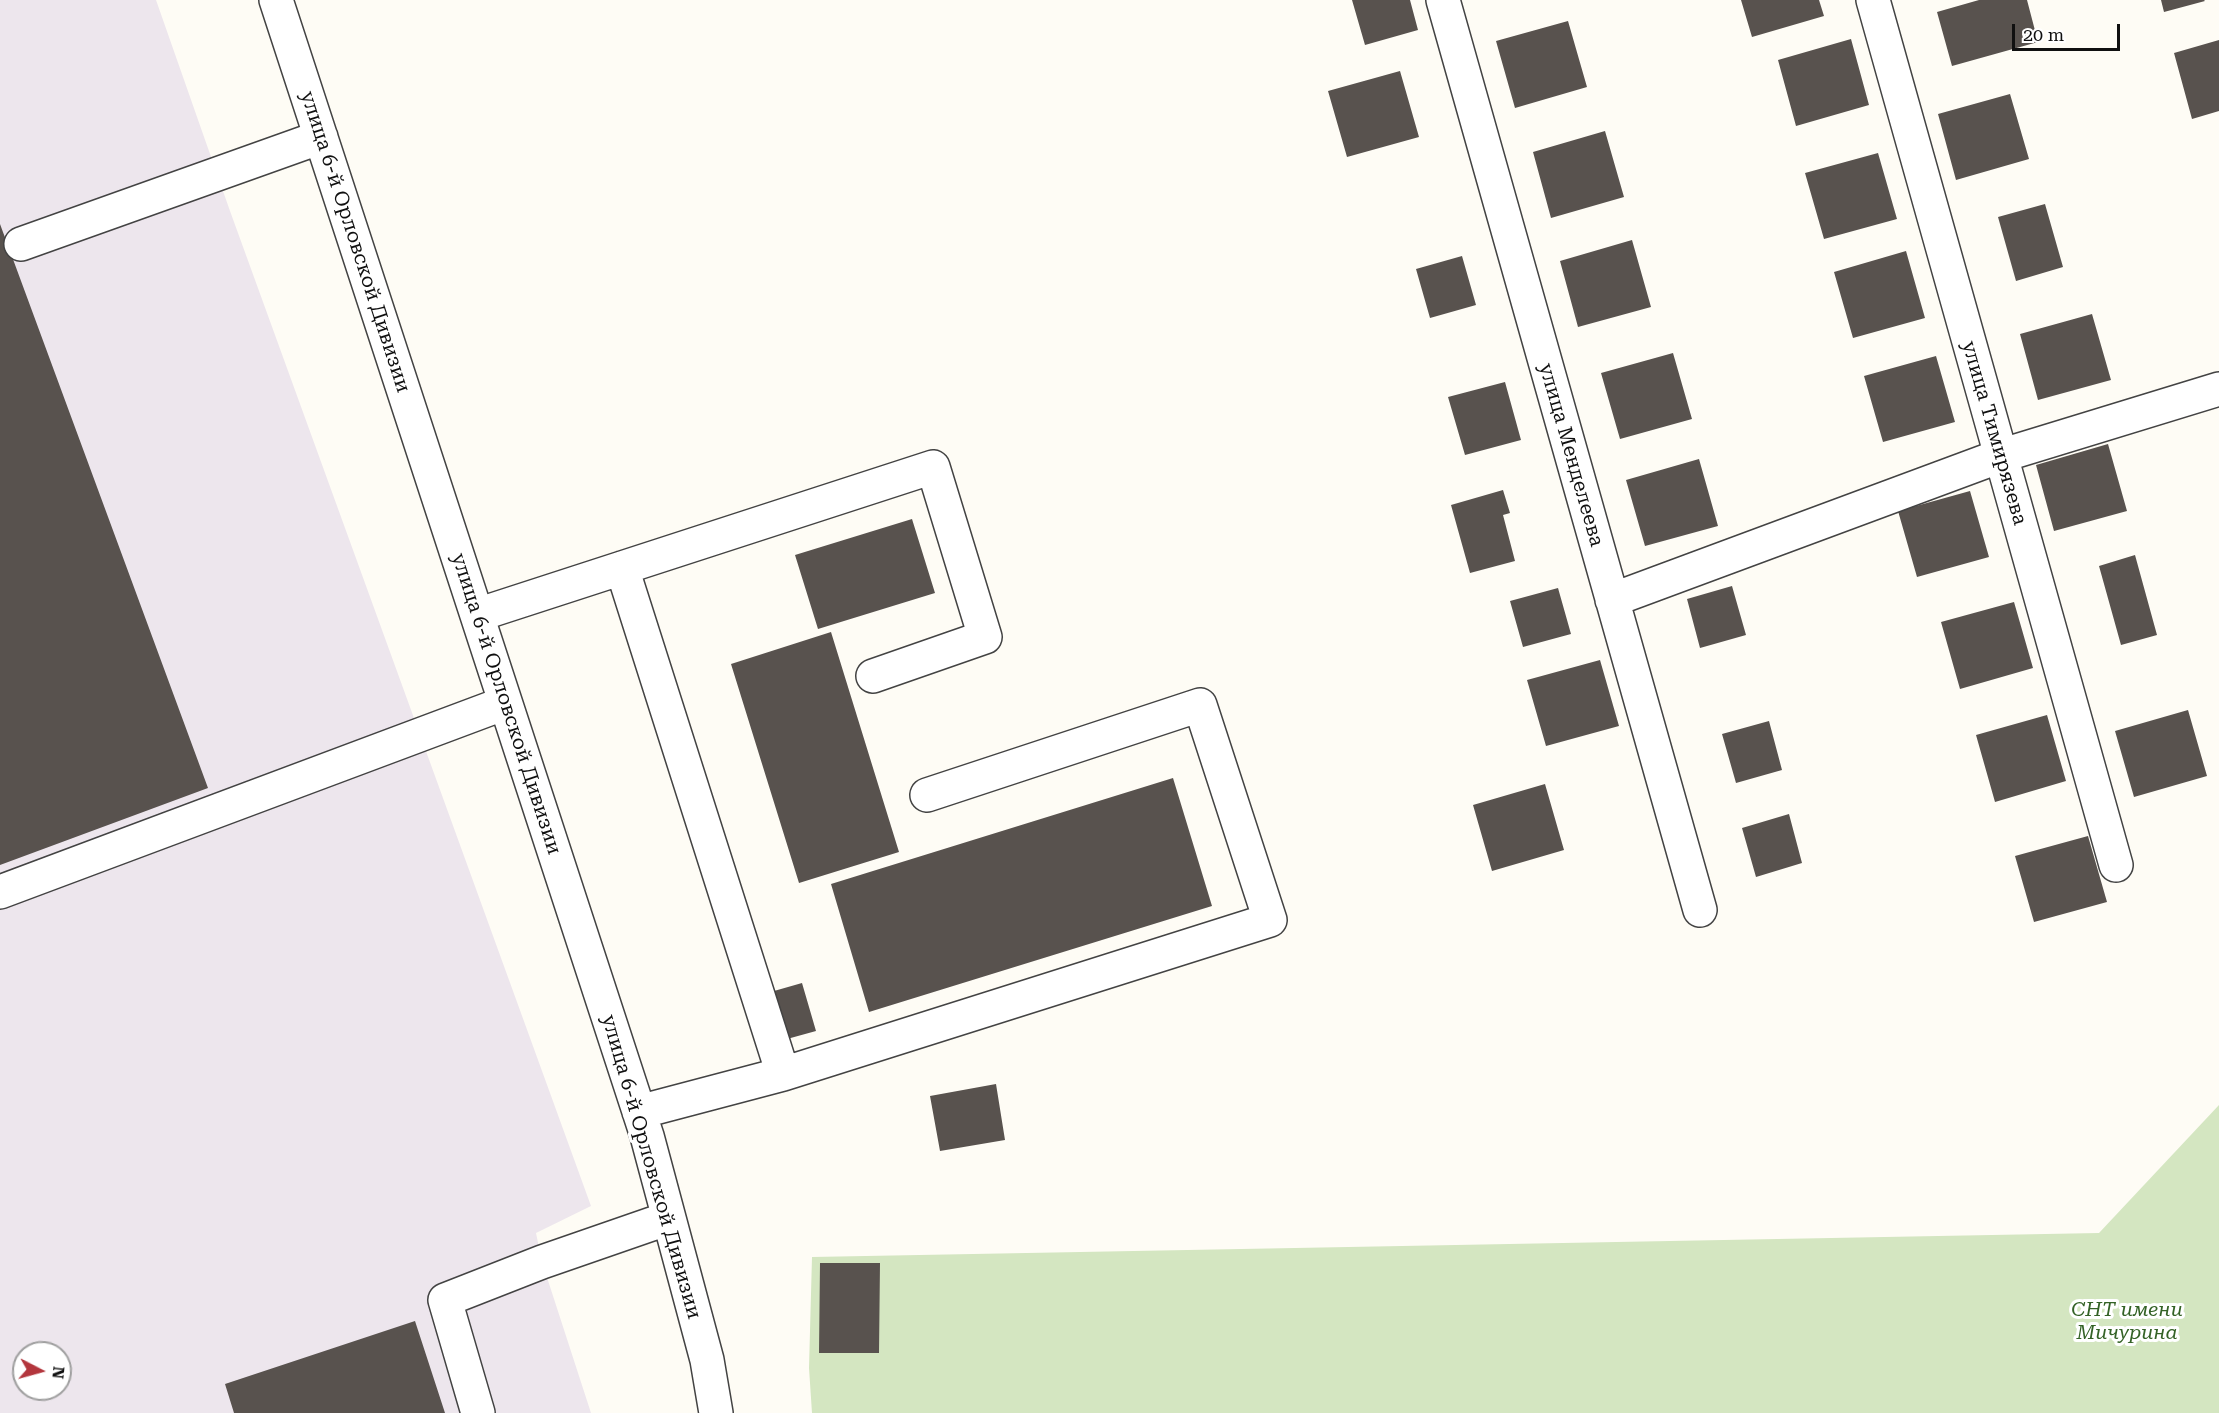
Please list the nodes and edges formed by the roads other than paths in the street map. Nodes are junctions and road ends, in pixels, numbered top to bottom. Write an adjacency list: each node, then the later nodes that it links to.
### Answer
1 (276, 0): 4 (street, улица 6-й Орловской Дивизии)
2 (1443, 0): 9 (street, улица Менделеева)
3 (1873, 0): 7 (street, улица Тимирязева)
4 (321, 137): 5 (street); 10 (street, улица 6-й Орловской Дивизии)
5 (21, 244)
6 (2219, 389): 7 (street)
7 (2000, 456): 9 (street); 14 (street, улица Тимирязева)
8 (622, 568): 10 (street); 11 (street); 17 (street)
9 (1612, 600): 16 (street, улица Менделеева)
10 (477, 615): 12 (street, улица 6-й Орловской Дивизии)
11 (873, 676)
12 (505, 703): 15 (street); 18 (street, улица 6-й Орловской Дивизии)
13 (927, 795): 17 (street)
14 (2116, 866)
15 (0, 892)
16 (1700, 910)
17 (783, 1074): 18 (street)
18 (639, 1112): 19 (street, улица 6-й Орловской Дивизии)
19 (669, 1218): 20 (street); 21 (street, улица 6-й Орловской Дивизии)
20 (478, 1413)
21 (716, 1413)

